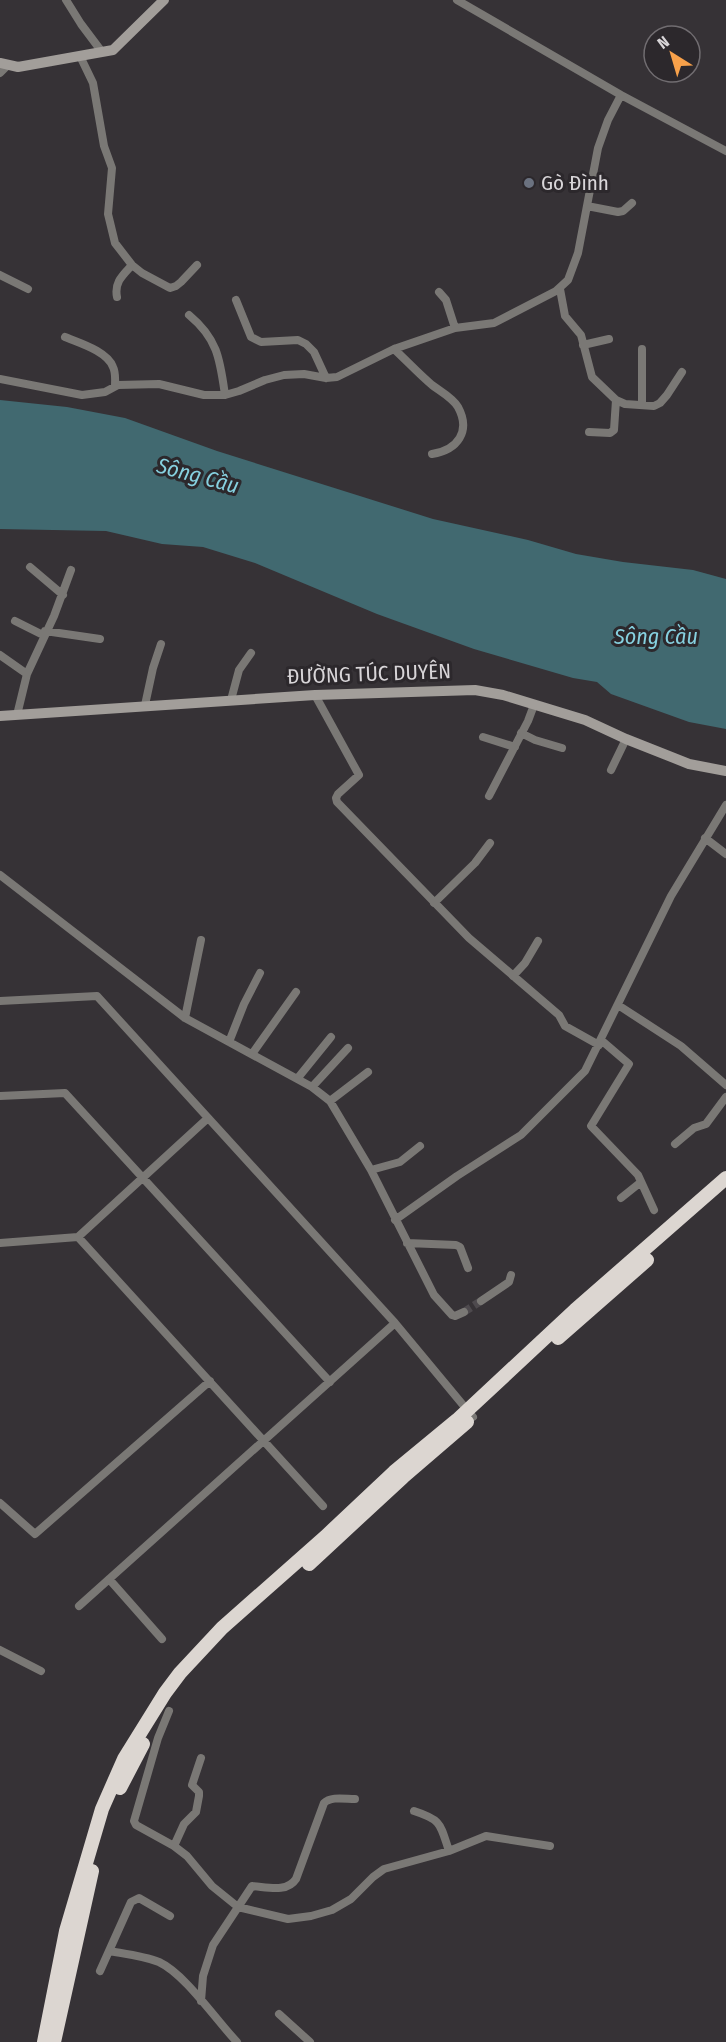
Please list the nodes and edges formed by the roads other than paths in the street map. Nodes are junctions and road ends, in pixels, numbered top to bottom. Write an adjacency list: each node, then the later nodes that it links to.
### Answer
1 (66, 0): 4 (street)
2 (164, 0): 4 (street)
3 (456, 0): 7 (street)
4 (102, 52): 5 (street)
5 (80, 56): 6 (street); 12 (street)
6 (3, 67)
7 (621, 95): 8 (street); 10 (street)
8 (726, 151)
9 (632, 203): 10 (street)
10 (586, 206): 15 (street)
11 (197, 265): 12 (street)
12 (132, 266): 17 (street)
13 (0, 275): 14 (street)
14 (28, 289)
15 (560, 289): 20 (street); 23 (street)
16 (439, 292): 20 (street)
17 (117, 297)
18 (236, 300): 27 (street)
19 (189, 315): 30 (street)
20 (455, 328): 24 (street)
21 (65, 337): 29 (street)
22 (609, 339): 23 (street)
23 (583, 345): 31 (street)
24 (394, 349): 27 (street); 34 (street)
25 (642, 349): 32 (street)
26 (682, 372): 32 (street)
27 (326, 378): 30 (street)
28 (0, 379): 29 (street)
29 (115, 386): 30 (street)
30 (225, 394)
31 (616, 399): 32 (street); 33 (street)
32 (642, 405)
33 (589, 432)
34 (432, 454)
35 (30, 567): 37 (street)
36 (71, 570): 37 (street)
37 (63, 595): 39 (street)
38 (15, 621): 39 (street)
39 (44, 633): 40 (street); 44 (street)
40 (100, 639)
41 (161, 644): 47 (street)
42 (251, 653): 46 (street)
43 (0, 656): 44 (street)
44 (27, 674): 49 (street)
45 (315, 695): 46 (street, ĐƯỜNG TÚC DUYÊN); 48 (street, ĐƯỜNG TÚC DUYÊN); 64 (street)
46 (231, 700): 47 (street, ĐƯỜNG TÚC DUYÊN)
47 (145, 705): 49 (street, ĐƯỜNG TÚC DUYÊN)
48 (534, 705): 51 (street); 53 (street, ĐƯỜNG TÚC DUYÊN)
49 (17, 715): 50 (street, ĐƯỜNG TÚC DUYÊN)
50 (0, 716)
51 (521, 733): 54 (street); 55 (street)
52 (483, 737): 54 (street)
53 (626, 739): 56 (street); 57 (street, ĐƯỜNG TÚC DUYÊN)
54 (514, 747): 58 (street)
55 (562, 748)
56 (610, 770)
57 (726, 771)
58 (489, 796)
59 (726, 805): 60 (street)
60 (705, 838): 62 (street); 71 (street)
61 (490, 843): 64 (street)
62 (726, 854)
63 (0, 874): 72 (street)
64 (434, 903): 68 (street)
65 (201, 940): 72 (street)
66 (538, 941): 68 (street)
67 (260, 973): 74 (street)
68 (513, 976): 75 (street)
69 (296, 992): 77 (street)
70 (0, 1001): 85 (street)
71 (618, 1005): 75 (street); 80 (street)
72 (185, 1018): 74 (street)
73 (332, 1037): 79 (street)
74 (230, 1042): 77 (street)
75 (600, 1042): 91 (street); 95 (street)
76 (348, 1048): 81 (street)
77 (252, 1054): 79 (street)
78 (369, 1072): 84 (street)
79 (297, 1079): 81 (street)
80 (726, 1085)
81 (312, 1087): 84 (street)
82 (0, 1096): 89 (street)
83 (726, 1097): 86 (street)
84 (330, 1101): 88 (street)
85 (208, 1118): 89 (street); 103 (street)
86 (675, 1144)
87 (420, 1146): 88 (street)
88 (371, 1170): 95 (street)
89 (142, 1177): 96 (street); 105 (street)
90 (726, 1178): 106 (highway)
91 (641, 1182): 93 (street); 94 (street)
92 (726, 1190): 106 (highway)
93 (621, 1198)
94 (654, 1210)
95 (395, 1220): 98 (street)
96 (78, 1237): 97 (street); 104 (street)
97 (0, 1243)
98 (407, 1243): 99 (street); 102 (street)
99 (468, 1268)
100 (511, 1275): 101 (street)
101 (481, 1301)
102 (464, 1312)
103 (395, 1323): 105 (street); 106 (street)
104 (210, 1381): 107 (street); 108 (street)
105 (330, 1382): 107 (street)
106 (470, 1414): 128 (highway); 129 (highway)
107 (264, 1440): 109 (street); 110 (street)
108 (0, 1503)
109 (323, 1506)
110 (109, 1579): 111 (street); 112 (street)
111 (79, 1606)
112 (162, 1639)
113 (0, 1650): 114 (street)
114 (41, 1671)
115 (169, 1711): 119 (street)
116 (201, 1758): 119 (street)
117 (355, 1799): 122 (street)
118 (414, 1811): 121 (street)
119 (174, 1846): 122 (street)
120 (550, 1846): 121 (street)
121 (449, 1851): 122 (street)
122 (238, 1907): 126 (street)
123 (170, 1916): 124 (street)
124 (109, 1951): 125 (street); 126 (street)
125 (100, 1971)
126 (201, 2001): 130 (street)
127 (279, 2014): 131 (street)
128 (44, 2042)
129 (54, 2042)
130 (237, 2042)
131 (310, 2042)

